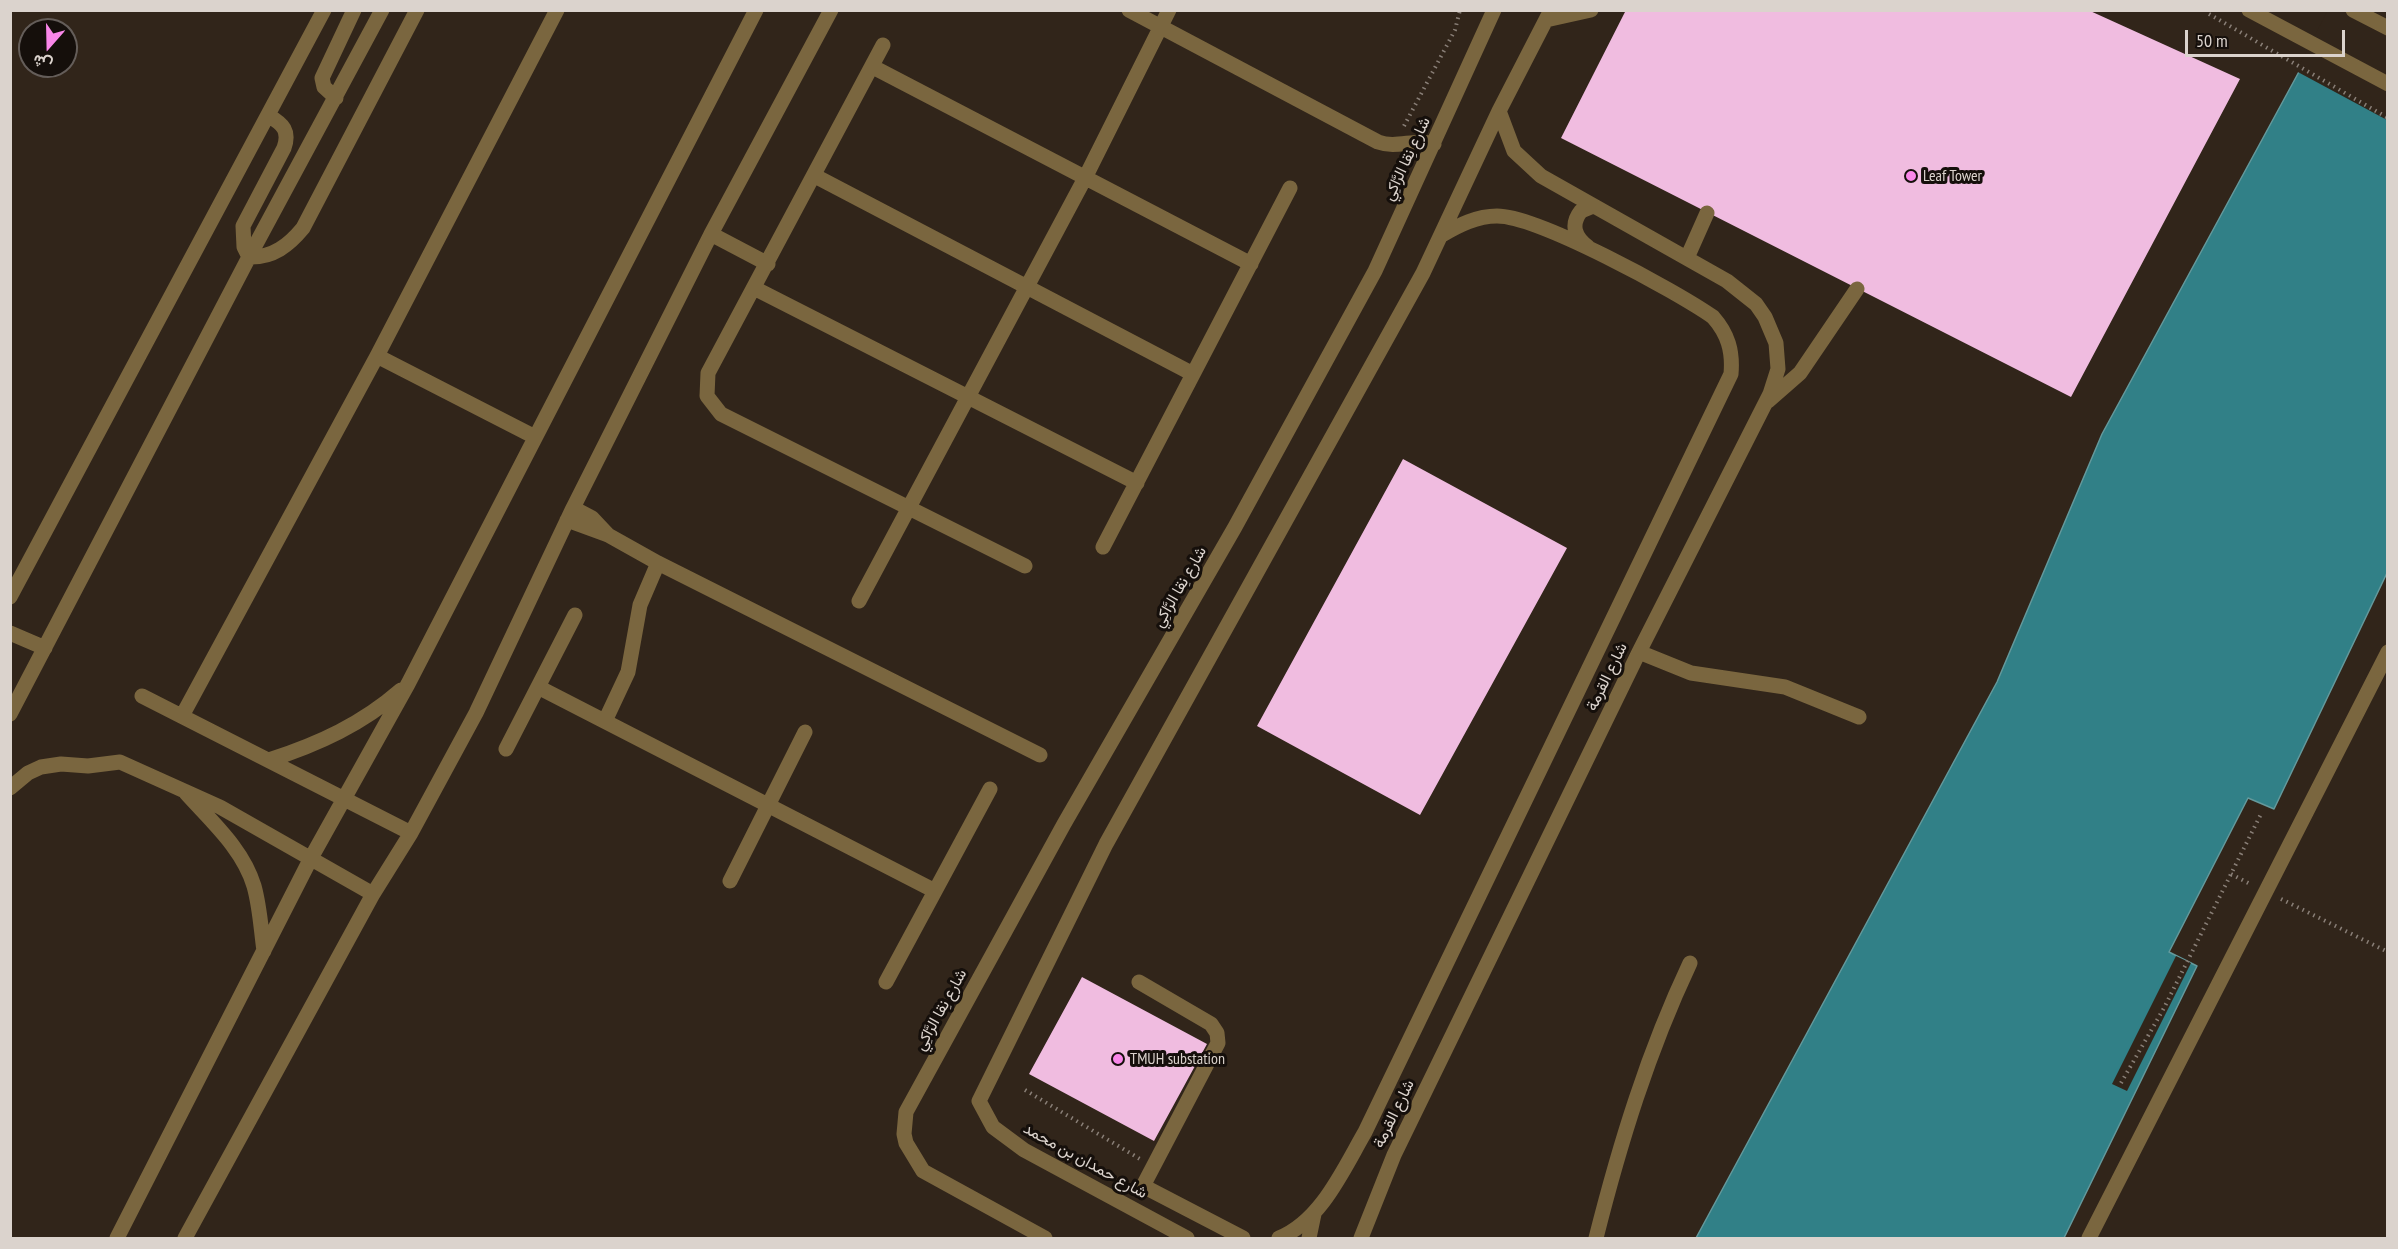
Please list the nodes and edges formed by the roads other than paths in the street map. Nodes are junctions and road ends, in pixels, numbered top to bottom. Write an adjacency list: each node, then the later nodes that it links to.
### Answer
1 (324, 10): 22 (street)
2 (354, 10): 20 (street)
3 (382, 10): 20 (street)
4 (417, 10): 32 (street)
5 (557, 10): 39 (street)
6 (756, 10): 43 (street)
7 (831, 10): 29 (street)
8 (1129, 10): 15 (street)
9 (1169, 10): 15 (street)
10 (1494, 10): 23 (street, شارع نِقا الرَّاكِي)
11 (1591, 10): 14 (street)
12 (2250, 10): 19 (street)
13 (2353, 10): 16 (street)
14 (1549, 15): 21 (street)
15 (1161, 27): 23 (street); 25 (street)
16 (2388, 28)
17 (883, 45): 18 (street)
18 (873, 67): 24 (street); 25 (street)
19 (2388, 84)
20 (336, 98): 32 (street)
21 (1499, 111): 27 (street, شارع القرمة); 30 (street)
22 (269, 116): 32 (street); 50 (street)
23 (1434, 144): 86 (street, شارع نِقا الرَّاكِي)
24 (815, 176): 34 (street); 36 (street)
25 (1085, 178): 35 (street); 36 (street)
26 (1290, 188): 35 (street)
27 (1593, 206): 31 (street, شارع القرمة); 33 (street, شارع القرمة)
28 (1707, 213): 33 (street)
29 (711, 234): 34 (street); 46 (street)
30 (1442, 236): 31 (street, شارع القرمة); 87 (street, شارع حمدان بن محمد)
31 (1595, 252): 82 (street, شارع القرمة)
32 (249, 257): 54 (street)
33 (1687, 258): 42 (street, شارع القرمة)
34 (768, 264): 37 (street)
35 (1251, 264): 40 (street)
36 (1027, 287): 40 (street); 41 (street)
37 (754, 288): 41 (street); 45 (street)
38 (1857, 289): 42 (street)
39 (377, 356): 43 (street); 61 (street)
40 (1193, 374): 44 (street)
41 (969, 397): 44 (street); 45 (street)
42 (1763, 405): 55 (street, شارع القرمة)
43 (535, 437): 57 (street)
44 (1137, 483): 47 (street)
45 (910, 507): 49 (street); 51 (street)
46 (570, 514): 48 (street); 73 (street)
47 (1103, 547)
48 (658, 563): 63 (street); 66 (street)
49 (1025, 566)
50 (12, 592)
51 (859, 601)
52 (574, 615): 58 (street)
53 (10, 633): 54 (street)
54 (45, 648): 60 (street)
55 (1639, 652): 62 (street); 83 (street, شارع القرمة)
56 (2388, 652): 92 (street)
57 (408, 684): 67 (street); 71 (street)
58 (538, 687): 63 (street); 65 (street)
59 (142, 696): 61 (street)
60 (10, 714)
61 (182, 716): 67 (street)
62 (1859, 717)
63 (605, 721): 72 (street)
64 (806, 732): 72 (street)
65 (506, 749)
66 (1040, 755)
67 (269, 760): 71 (street)
68 (10, 788): 69 (street)
69 (182, 789): 74 (street); 78 (street)
70 (990, 789): 76 (street)
71 (344, 798): 73 (street); 74 (street)
72 (769, 805): 75 (street); 76 (street)
73 (411, 832): 77 (street)
74 (311, 858): 77 (street); 78 (street)
75 (730, 881)
76 (935, 891): 80 (street)
77 (373, 894): 85 (street)
78 (264, 951): 84 (street)
79 (1690, 963): 91 (street)
80 (886, 982)
81 (1139, 982): 88 (street)
82 (1314, 1214): 89 (street, شارع القرمة); 90 (street)
83 (1361, 1238)
84 (117, 1239)
85 (185, 1239)
86 (1045, 1239)
87 (1187, 1239)
88 (1243, 1239)
89 (1279, 1239)
90 (1309, 1239)
91 (1596, 1239)
92 (2090, 1239)

